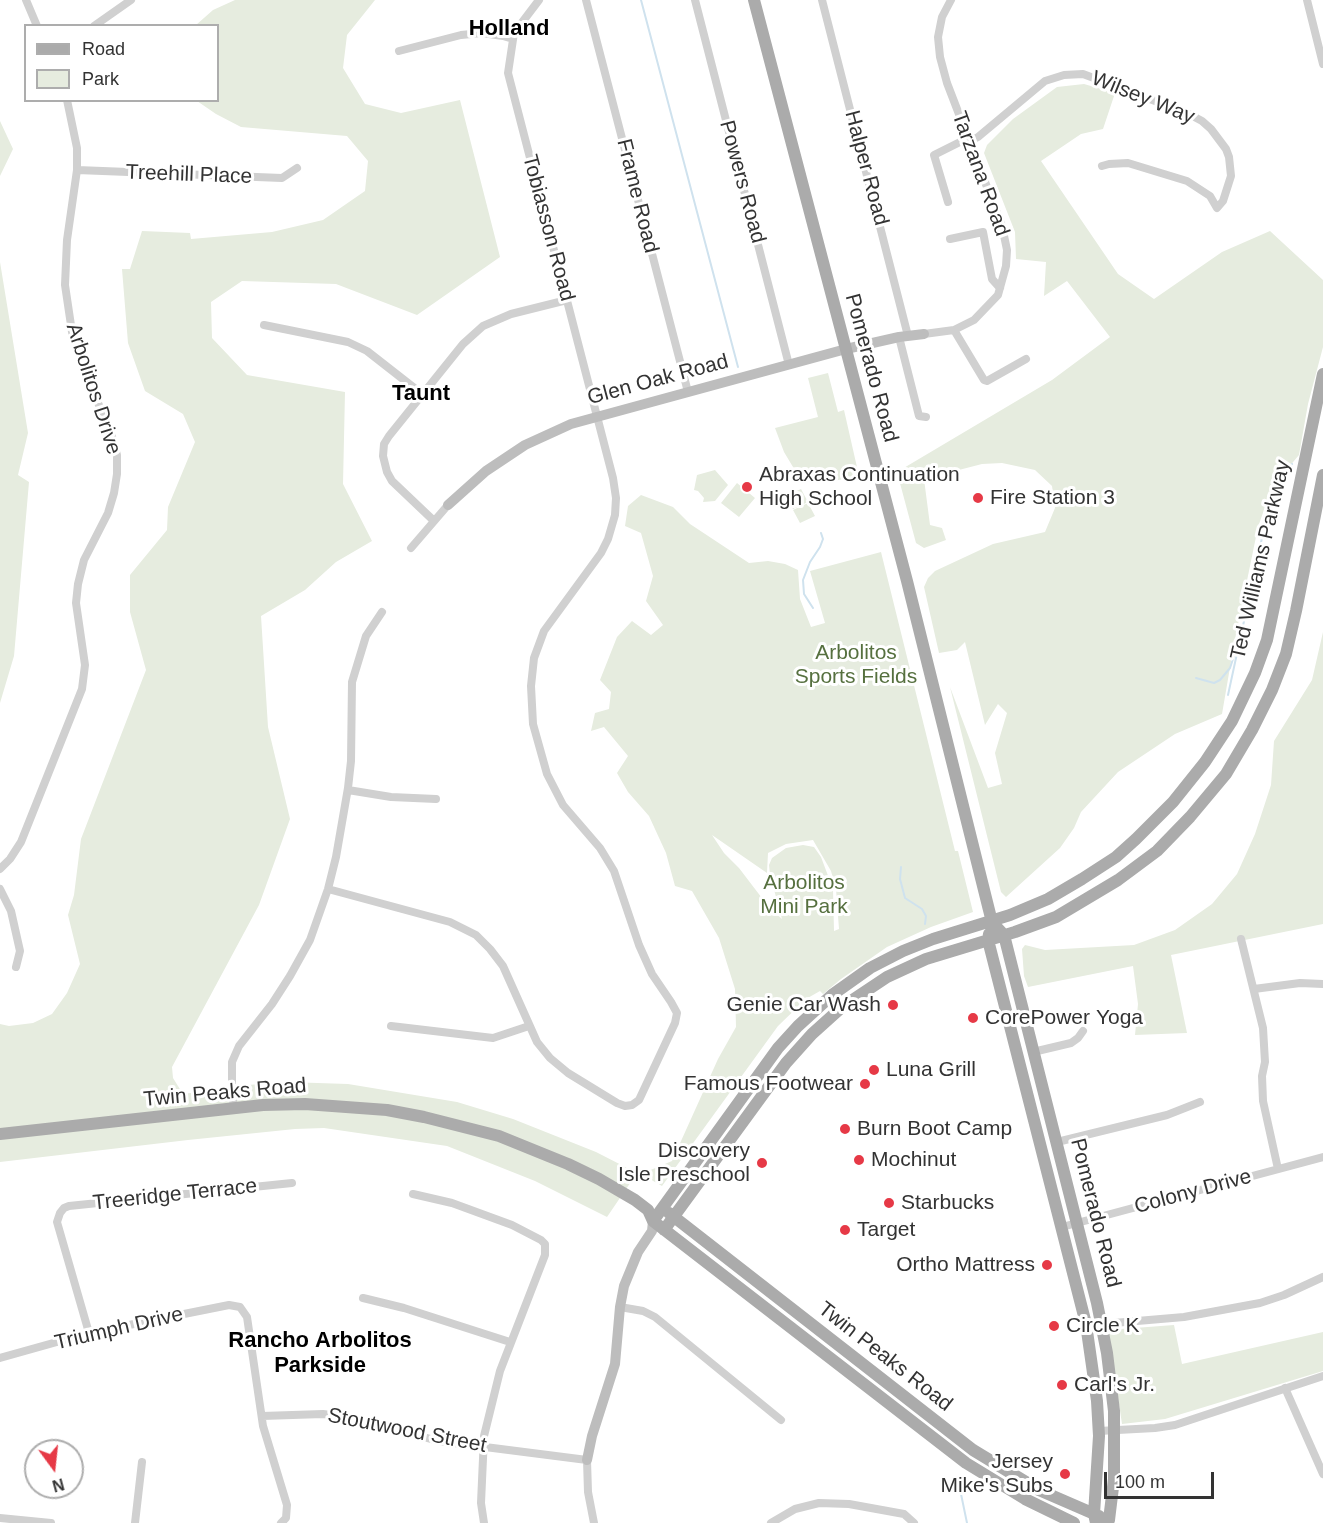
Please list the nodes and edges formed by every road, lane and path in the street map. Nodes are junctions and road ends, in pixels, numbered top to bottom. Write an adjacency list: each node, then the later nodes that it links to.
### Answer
1 (26, 0): 10 (street)
2 (131, 0): 11 (street)
3 (539, 0): 12 (street)
4 (586, 0): 32 (street, Frame Road)
5 (694, 0): 30 (street, Powers Road)
6 (754, 0): 28 (main road, Pomerado Road)
7 (822, 0): 27 (street, Halper Road)
8 (951, 0): 16 (street, Tarzana Road)
9 (1307, 0): 14 (street)
10 (36, 24)
11 (97, 24)
12 (513, 39): 13 (street); 23 (street, Tobiasson Road)
13 (399, 51)
14 (1323, 64)
15 (67, 102): 19 (street, Arbolitos Drive)
16 (970, 141): 17 (street, Wilsey Way); 20 (street, Wilsey Way); 22 (street, Tarzana Road)
17 (1102, 166)
18 (297, 168): 19 (street, Treehill Place)
19 (77, 170): 43 (street, Arbolitos Drive)
20 (948, 202)
21 (950, 239): 22 (street)
22 (1000, 288): 25 (street, Tarzana Road)
23 (567, 300): 33 (street); 34 (street, Tobiasson Road)
24 (264, 325): 33 (street)
25 (954, 330): 26 (street, Glen Oak Road); 29 (street)
26 (924, 334): 27 (street, Glen Oak Road)
27 (904, 336): 28 (street, Glen Oak Road); 35 (street, Halper Road)
28 (846, 349): 30 (street, Glen Oak Road); 46 (main road, Pomerado Road)
29 (1026, 359)
30 (789, 365): 32 (street, Glen Oak Road)
31 (1323, 374): 46 (main road, Ted Williams Parkway)
32 (688, 392): 34 (street, Glen Oak Road)
33 (422, 394): 38 (street)
34 (597, 416): 37 (street, Glen Oak Road); 54 (street, Tobiasson Road)
35 (926, 417)
36 (1323, 475): 47 (main road, Ted Williams Parkway)
37 (448, 505): 38 (street, Glen Oak Road)
38 (433, 520): 39 (street, Glen Oak Road)
39 (411, 548)
40 (382, 612): 41 (street)
41 (348, 790): 42 (street); 45 (street)
42 (436, 799)
43 (0, 869)
44 (0, 889): 50 (street)
45 (328, 890): 54 (street); 58 (street)
46 (992, 922): 47 (main road, Pomerado Road); 49 (main road, Pomerado Road); 65 (main road, Ted Williams Parkway)
47 (1004, 935): 49 (main road, Ted Williams Parkway); 56 (main road, Pomerado Road)
48 (1241, 939): 52 (street)
49 (988, 940): 66 (main road, Ted Williams Parkway); 69 (main road, Pomerado Road)
50 (16, 967)
51 (1323, 984): 52 (street)
52 (1254, 989): 62 (street)
53 (391, 1026): 54 (street)
54 (529, 1026)
55 (1083, 1031): 56 (street)
56 (1033, 1052): 60 (main road, Pomerado Road)
57 (1200, 1102): 60 (street)
58 (234, 1108): 59 (main road, Twin Peaks Road); 67 (main road, Twin Peaks Road)
59 (0, 1134)
60 (1056, 1142): 68 (main road, Pomerado Road)
61 (1323, 1157): 62 (street, Colony Drive)
62 (1278, 1168): 68 (street, Colony Drive)
63 (292, 1183): 74 (street, Treeridge Terrace)
64 (413, 1194): 76 (street)
65 (663, 1208): 66 (main road, Twin Peaks Road); 67 (main road, Ted Williams Parkway)
66 (674, 1217): 67 (main road, Ted Williams Parkway); 80 (main road, Twin Peaks Road)
67 (654, 1223): 72 (street); 75 (main road, Twin Peaks Road)
68 (1077, 1223): 69 (street, Colony Drive); 73 (main road, Pomerado Road)
69 (1062, 1227): 84 (main road, Pomerado Road)
70 (1323, 1277): 73 (street)
71 (363, 1298): 76 (street)
72 (620, 1307): 82 (street); 86 (street)
73 (1102, 1324): 83 (main road, Pomerado Road)
74 (89, 1333): 77 (street, Triumph Drive); 81 (street, Triumph Drive)
75 (804, 1338): 80 (main road); 99 (main road, Twin Peaks Road)
76 (510, 1342): 85 (street)
77 (0, 1358)
78 (1323, 1376): 79 (street)
79 (1285, 1388): 83 (street); 88 (street)
80 (896, 1390): 90 (main road, Twin Peaks Road)
81 (262, 1416): 85 (street, Stoutwood Street); 91 (street)
82 (781, 1420)
83 (1114, 1430): 84 (street); 92 (main road, Pomerado Road)
84 (1099, 1431): 90 (main road, Pomerado Road)
85 (482, 1447): 86 (street, Stoutwood Street); 95 (street)
86 (587, 1460): 96 (street)
87 (142, 1462): 94 (street)
88 (1323, 1474)
89 (0, 1518): 93 (street)
90 (1095, 1519): 92 (main road, Twin Peaks Road)
91 (284, 1520)
92 (1111, 1522)
93 (51, 1523)
94 (135, 1523)
95 (484, 1523)
96 (594, 1523)
97 (771, 1523): 98 (street)
98 (914, 1523)
99 (1074, 1523)

